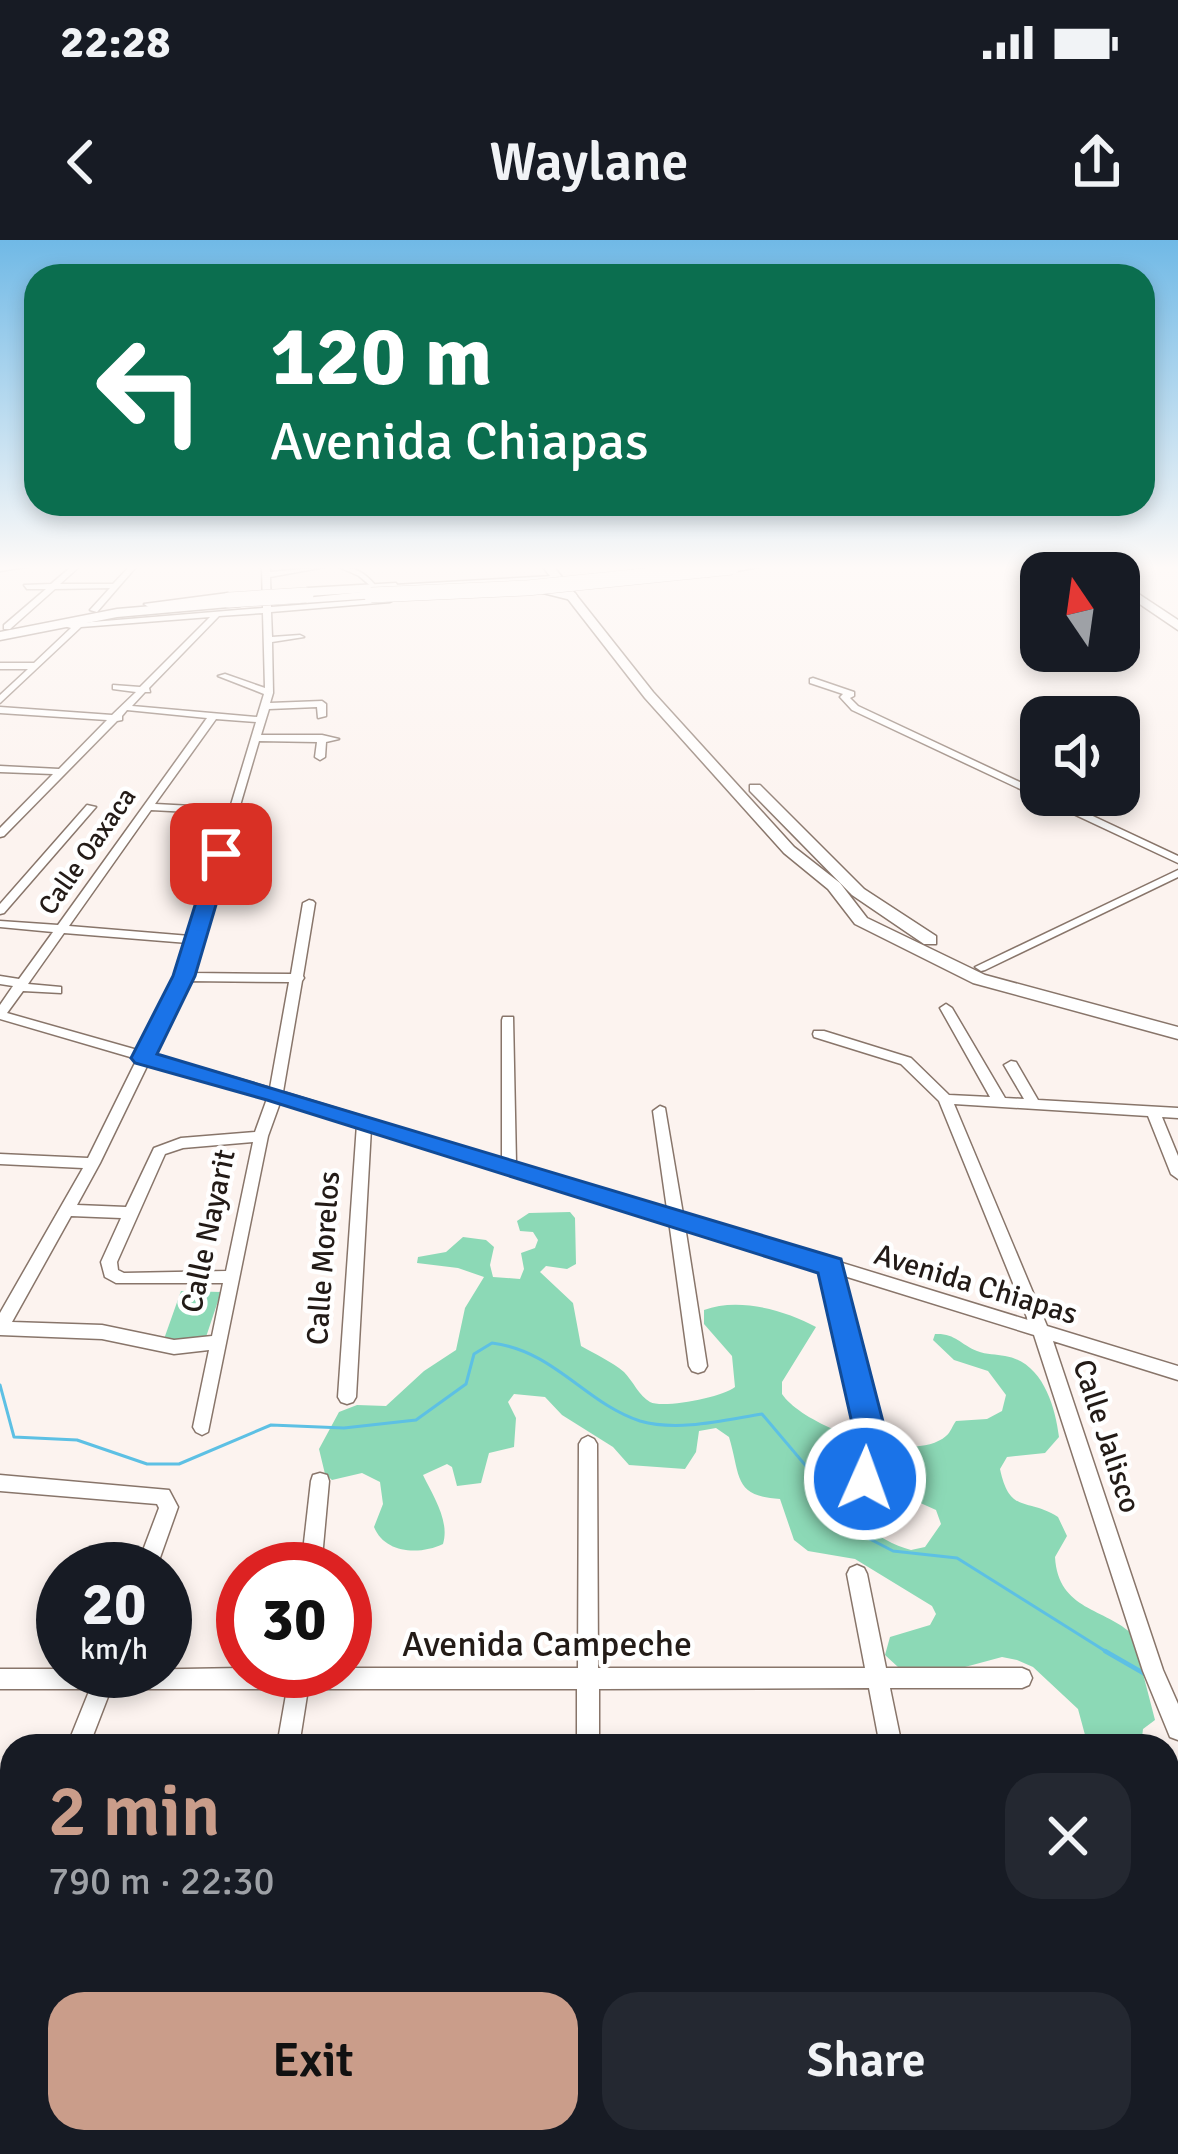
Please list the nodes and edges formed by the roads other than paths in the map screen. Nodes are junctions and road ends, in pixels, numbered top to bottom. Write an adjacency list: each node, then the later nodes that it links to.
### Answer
1 (47, 656): 7 (street)
2 (178, 656): 11 (street)
3 (268, 656): 13 (street)
4 (620, 656): 32 (main road)
5 (630, 656): 31 (main road)
6 (0, 666): 7 (street)
7 (36, 666): 12 (street)
8 (222, 676): 13 (street)
9 (812, 681): 27 (street)
10 (116, 687): 11 (street)
11 (147, 690): 14 (street)
12 (0, 700)
13 (265, 706): 16 (street); 17 (street); 19 (street)
14 (129, 708): 16 (street); 18 (street)
15 (0, 710): 18 (street)
16 (214, 715): 24 (street, Calle Oaxaca)
17 (321, 716)
18 (118, 718): 22 (street)
19 (256, 738): 20 (street); 25 (street)
20 (320, 757)
21 (0, 769): 22 (street)
22 (63, 772): 26 (street)
23 (91, 807): 30 (street)
24 (146, 807): 25 (street); 34 (street, Calle Oaxaca)
25 (236, 812): 35 (street)
26 (0, 834)
27 (1178, 860)
28 (1178, 873): 36 (street)
29 (309, 903): 38 (street, Calle Nayarit)
30 (0, 911)
31 (891, 916): 32 (main road); 36 (main road)
32 (865, 923): 45 (main road)
33 (0, 924): 34 (street)
34 (60, 931): 35 (street); 40 (street, Calle Oaxaca)
35 (192, 940): 37 (street)
36 (980, 967): 45 (main road)
37 (184, 976): 38 (street); 47 (street)
38 (298, 978): 49 (street, Calle Nayarit)
39 (0, 980): 40 (street)
40 (19, 985): 41 (street); 43 (street, Calle Oaxaca)
41 (57, 990)
42 (946, 1008): 51 (street)
43 (0, 1014): 47 (street, Avenida Chiapas)
44 (508, 1020): 60 (street)
45 (1178, 1029)
46 (819, 1034): 50 (street)
47 (143, 1058): 49 (street, Avenida Chiapas); 59 (street)
48 (1011, 1065): 52 (street)
49 (276, 1094): 56 (street, Avenida Chiapas); 57 (street, Calle Nayarit)
50 (945, 1099): 51 (street); 68 (street, Calle Jalisco)
51 (1000, 1102): 52 (street)
52 (1034, 1105): 54 (street)
53 (660, 1111): 64 (street)
54 (1153, 1111): 55 (street); 61 (street)
55 (1178, 1113)
56 (364, 1124): 60 (street, Avenida Chiapas); 72 (street, Calle Morelos)
57 (261, 1136): 63 (street); 66 (street, Calle Nayarit)
58 (0, 1159): 59 (street)
59 (93, 1163): 62 (street)
60 (508, 1168): 64 (street, Avenida Chiapas)
61 (1178, 1174)
62 (67, 1210): 63 (street); 67 (street)
63 (130, 1213): 66 (street)
64 (678, 1218): 65 (street, Avenida Chiapas); 70 (street)
65 (831, 1267): 68 (street, Avenida Chiapas); 75 (street)
66 (233, 1277): 69 (street, Calle Nayarit)
67 (0, 1328): 69 (street)
68 (1042, 1334): 71 (street, Avenida Chiapas); 89 (street, Calle Jalisco)
69 (219, 1342): 73 (street, Calle Nayarit)
70 (698, 1366)
71 (1178, 1373)
72 (347, 1397)
73 (202, 1427)
74 (588, 1444): 83 (street)
75 (865, 1479)
76 (320, 1481): 79 (street)
77 (0, 1483): 78 (street)
78 (155, 1542)
79 (314, 1542)
80 (857, 1574): 82 (street)
81 (372, 1675): 83 (street, Avenida Campeche)
82 (879, 1675): 83 (street, Avenida Campeche); 85 (street, Avenida Campeche); 93 (street)
83 (589, 1676): 92 (street)
84 (36, 1678): 86 (street, Avenida Campeche)
85 (1022, 1678)
86 (0, 1679)
87 (97, 1698): 90 (street)
88 (296, 1698): 91 (street)
89 (1178, 1729)
90 (83, 1734)
91 (290, 1734)
92 (588, 1734)
93 (888, 1734)

